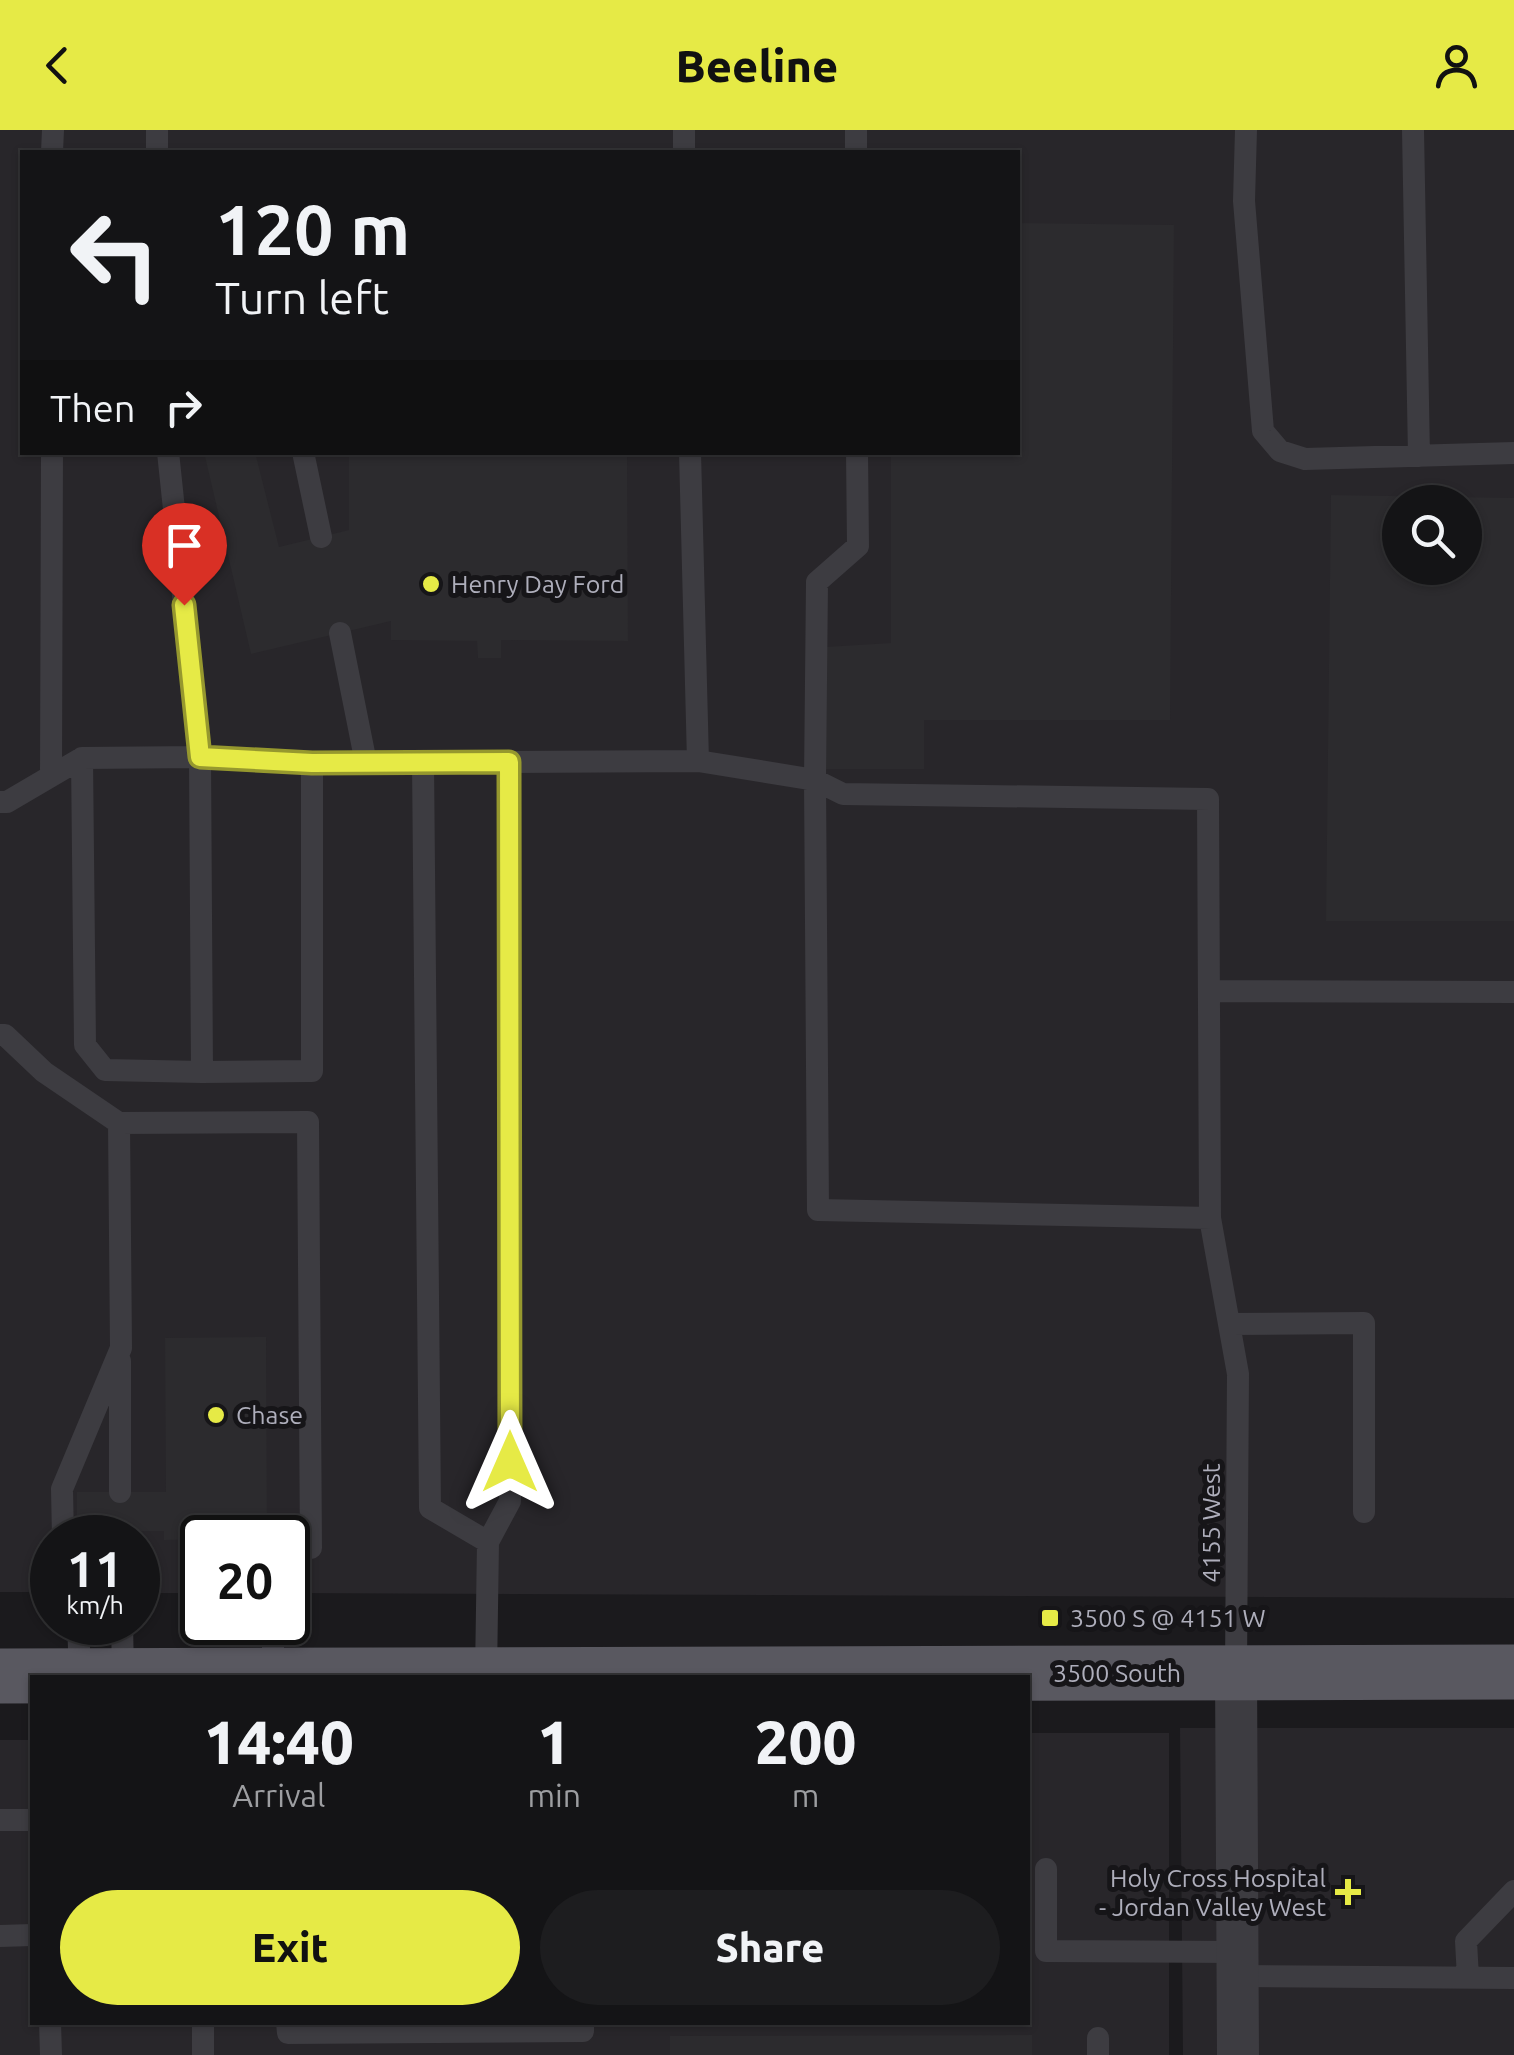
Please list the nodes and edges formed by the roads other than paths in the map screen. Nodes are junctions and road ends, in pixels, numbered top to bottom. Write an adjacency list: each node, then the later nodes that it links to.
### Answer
1 (1246, 130): 9 (lane)
2 (1412, 130): 9 (lane)
3 (1514, 453): 9 (lane)
4 (52, 455): 19 (lane)
5 (168, 455): 12 (lane)
6 (305, 455): 10 (lane)
7 (690, 455): 14 (lane)
8 (857, 455): 20 (lane)
9 (1419, 456)
10 (321, 537)
11 (340, 633): 18 (lane)
12 (200, 757): 13 (lane); 17 (lane); 25 (lane)
13 (82, 758): 19 (lane); 25 (lane)
14 (698, 761): 16 (lane); 20 (lane)
15 (424, 762): 16 (lane); 18 (lane); 33 (lane)
16 (509, 762): 33 (lane)
17 (312, 763): 18 (lane); 25 (lane)
18 (366, 763)
19 (51, 776): 21 (lane)
20 (815, 780): 22 (lane, 4155 West); 27 (lane)
21 (0, 802)
22 (1210, 991): 23 (lane); 27 (lane, 4155 West)
23 (1514, 992)
24 (0, 1035): 26 (lane)
25 (202, 1072)
26 (119, 1123): 29 (lane); 34 (lane)
27 (1210, 1218): 28 (lane, 4155 West)
28 (1230, 1324): 31 (lane); 37 (lane, 4155 West)
29 (120, 1348): 30 (lane); 32 (lane)
30 (120, 1492)
31 (1364, 1512)
32 (63, 1515)
33 (488, 1542): 39 (lane)
34 (310, 1548)
35 (273, 1649): 36 (main road, 3500 South); 40 (main road, 3500 South)
36 (69, 1661)
37 (1236, 1672): 38 (main road, 3500 South); 43 (main road, 3500 South); 50 (street)
38 (1514, 1672)
39 (486, 1674): 41 (main road, 3500 South); 42 (main road, 3500 South)
40 (418, 1675)
41 (455, 1675)
42 (625, 1675)
43 (987, 1675)
44 (0, 1820): 45 (lane)
45 (30, 1820)
46 (1046, 1869): 50 (lane)
47 (1514, 1891): 51 (lane)
48 (30, 1935): 49 (lane)
49 (0, 1936)
50 (1238, 1964): 51 (lane); 59 (street)
51 (1468, 1978): 52 (lane)
52 (1514, 1978)
53 (50, 2025): 57 (lane)
54 (203, 2025): 58 (lane)
55 (287, 2025): 56 (lane)
56 (583, 2025)
57 (51, 2055)
58 (203, 2055)
59 (1238, 2055)

